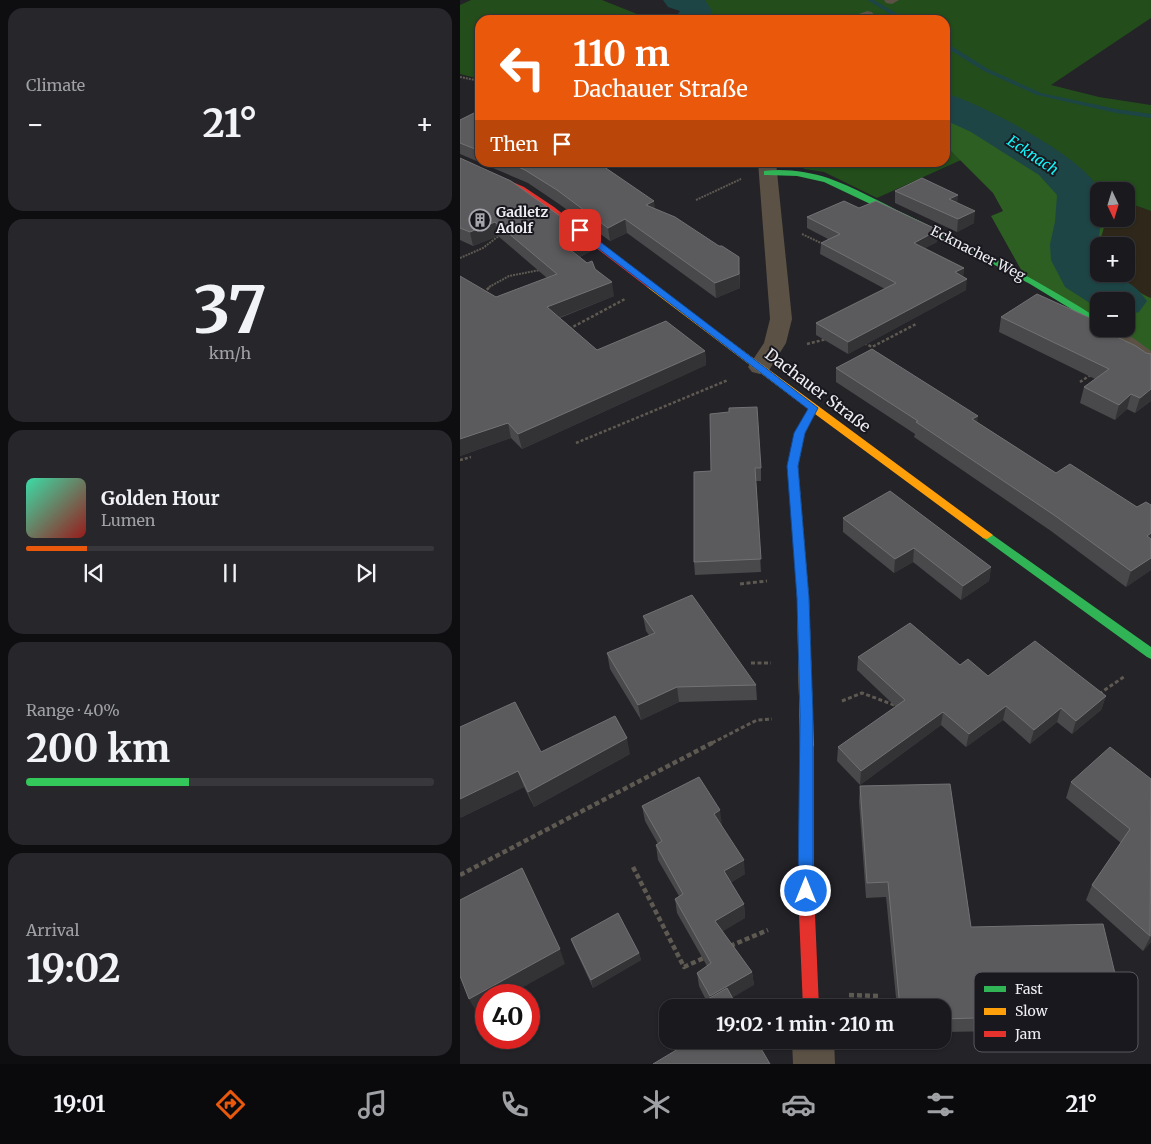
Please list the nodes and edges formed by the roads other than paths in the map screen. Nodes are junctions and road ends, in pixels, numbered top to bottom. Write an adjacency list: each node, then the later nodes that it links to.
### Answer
1 (460, 161): 6 (street, Dachauer Straße)
2 (767, 168): 3 (street, Ecknacher Weg); 6 (street)
3 (1090, 317)
4 (1118, 337): 5 (street)
5 (1151, 362)
6 (760, 367): 7 (street, Dachauer Straße)
7 (814, 408): 8 (street, Dachauer Straße); 9 (street)
8 (1151, 654)
9 (811, 999)
10 (813, 1049): 11 (street)
11 (814, 1064)

